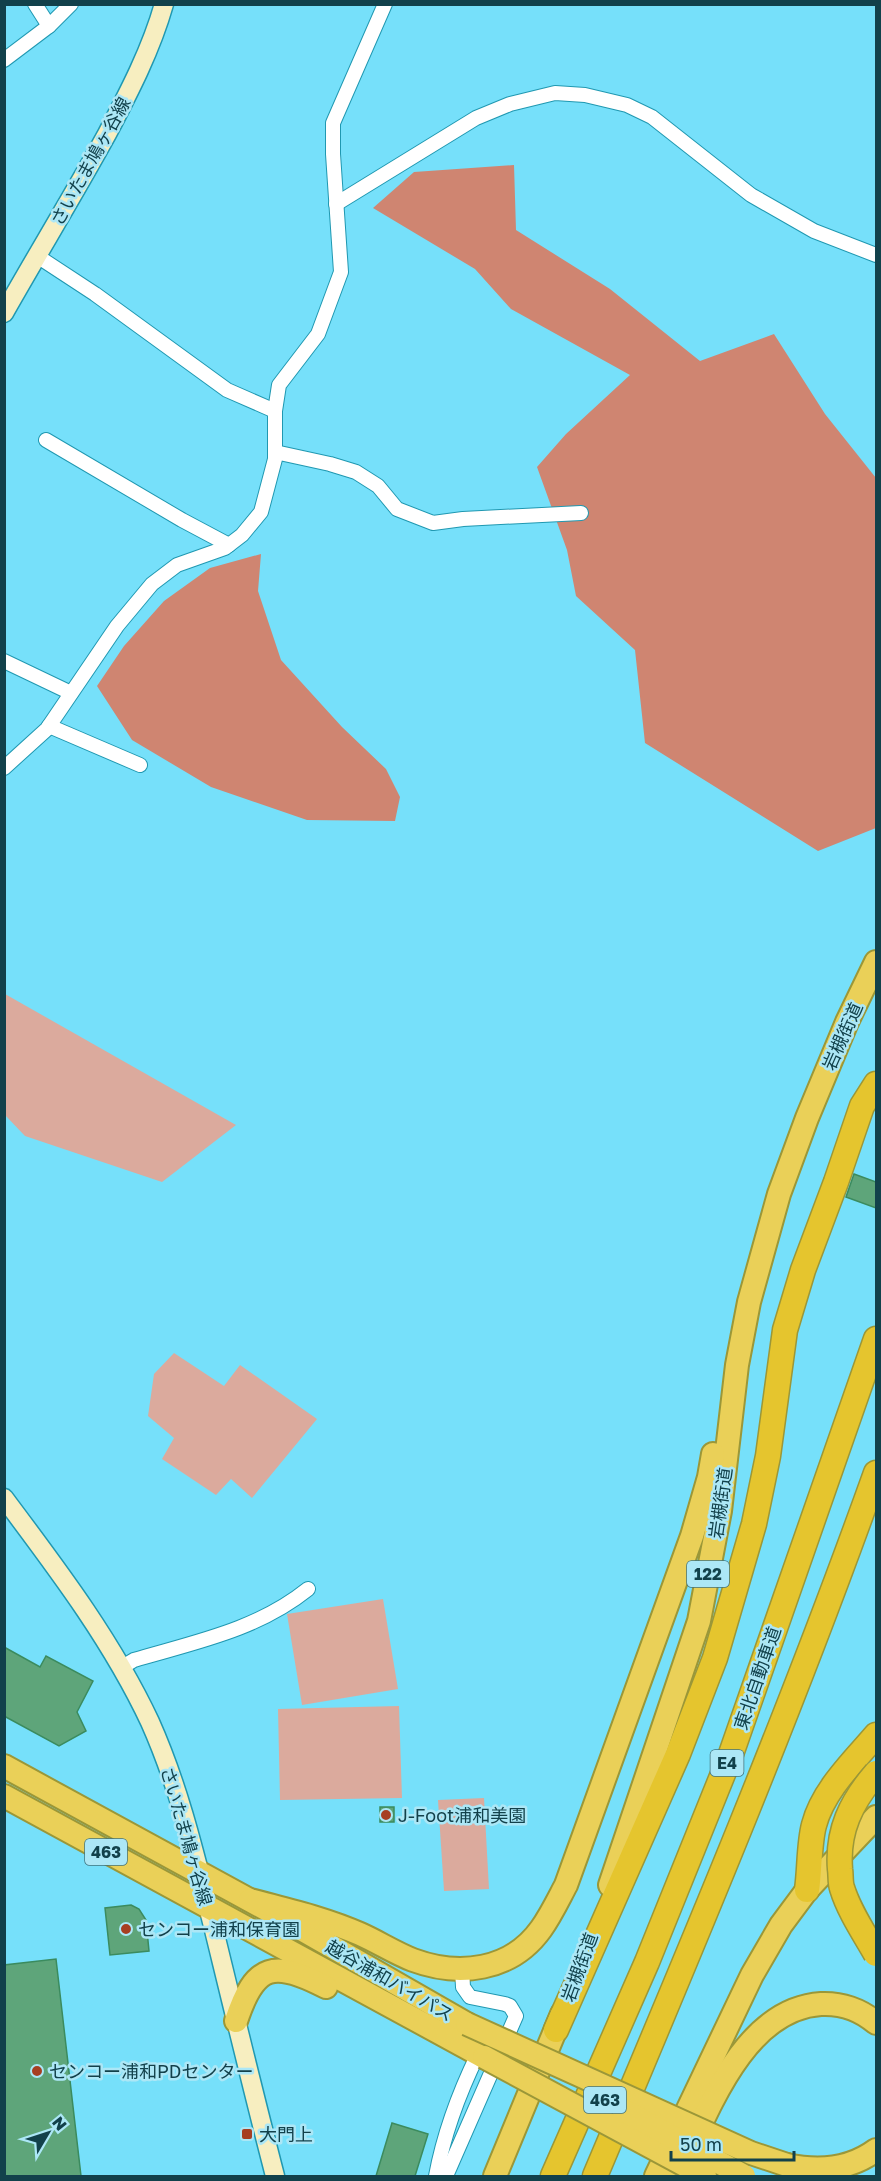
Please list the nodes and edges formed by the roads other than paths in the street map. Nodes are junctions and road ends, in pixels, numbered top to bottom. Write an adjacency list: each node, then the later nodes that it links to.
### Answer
1 (35, 4): 5 (street)
2 (71, 4): 5 (street)
3 (164, 4): 9 (main road, さいたま鳩ヶ谷線)
4 (385, 4): 7 (street)
5 (49, 26): 6 (street)
6 (4, 60)
7 (336, 204): 8 (street); 11 (street)
8 (876, 255)
9 (37, 256): 10 (main road, さいたま鳩ヶ谷線); 11 (street)
10 (4, 313)
11 (275, 411): 13 (street)
12 (46, 440): 15 (street)
13 (275, 452): 14 (street); 15 (street)
14 (581, 513)
15 (229, 545): 17 (street)
16 (4, 661): 17 (street)
17 (71, 693): 18 (street)
18 (49, 726): 19 (street); 20 (street)
19 (140, 765)
20 (4, 768)
21 (876, 962): 23 (highway, 岩槻街道 / 122)
22 (876, 1084): 43 (highway)
23 (749, 1302): 39 (highway); 43 (highway, 岩槻街道 / 122)
24 (876, 1339): 52 (highway, 東北自動車道 / E4)
25 (876, 1473): 53 (highway, 東北自動車道 / E4)
26 (4, 1498): 28 (main road, さいたま鳩ヶ谷線)
27 (308, 1589): 28 (street)
28 (122, 1667): 34 (main road, さいたま鳩ヶ谷線)
29 (876, 1735): 35 (highway)
30 (4, 1766): 34 (highway, 越谷浦和バイパス / 463)
31 (876, 1773): 38 (highway, bridge)
32 (4, 1796): 37 (highway, 越谷浦和バイパス / 463)
33 (876, 1817): 35 (highway)
34 (199, 1872): 36 (highway, 越谷浦和バイパス / 463); 37 (main road, さいたま鳩ヶ谷線)
35 (807, 1890): 54 (highway)
36 (250, 1900): 39 (highway); 40 (highway, 越谷浦和バイパス / 463)
37 (208, 1907): 41 (main road, さいたま鳩ヶ谷線); 44 (highway, 越谷浦和バイパス / 463)
38 (876, 1954)
39 (462, 1969): 49 (street)
40 (459, 2019): 46 (highway, bridge); 56 (highway, 越谷浦和バイパス / 463, bridge)
41 (236, 2021): 44 (highway); 47 (main road, さいたま鳩ヶ谷線)
42 (876, 2023): 55 (highway)
43 (556, 2030): 45 (highway, 岩槻街道 / 122)
44 (481, 2055): 48 (street); 55 (highway, 越谷浦和バイパス / 463, bridge)
45 (526, 2101): 50 (highway); 51 (highway, 岩槻街道 / 122)
46 (876, 2150)
47 (275, 2176)
48 (436, 2176)
49 (446, 2176)
50 (478, 2176)
51 (495, 2176)
52 (553, 2176)
53 (595, 2176)
54 (656, 2176)
55 (696, 2176)
56 (744, 2176)

